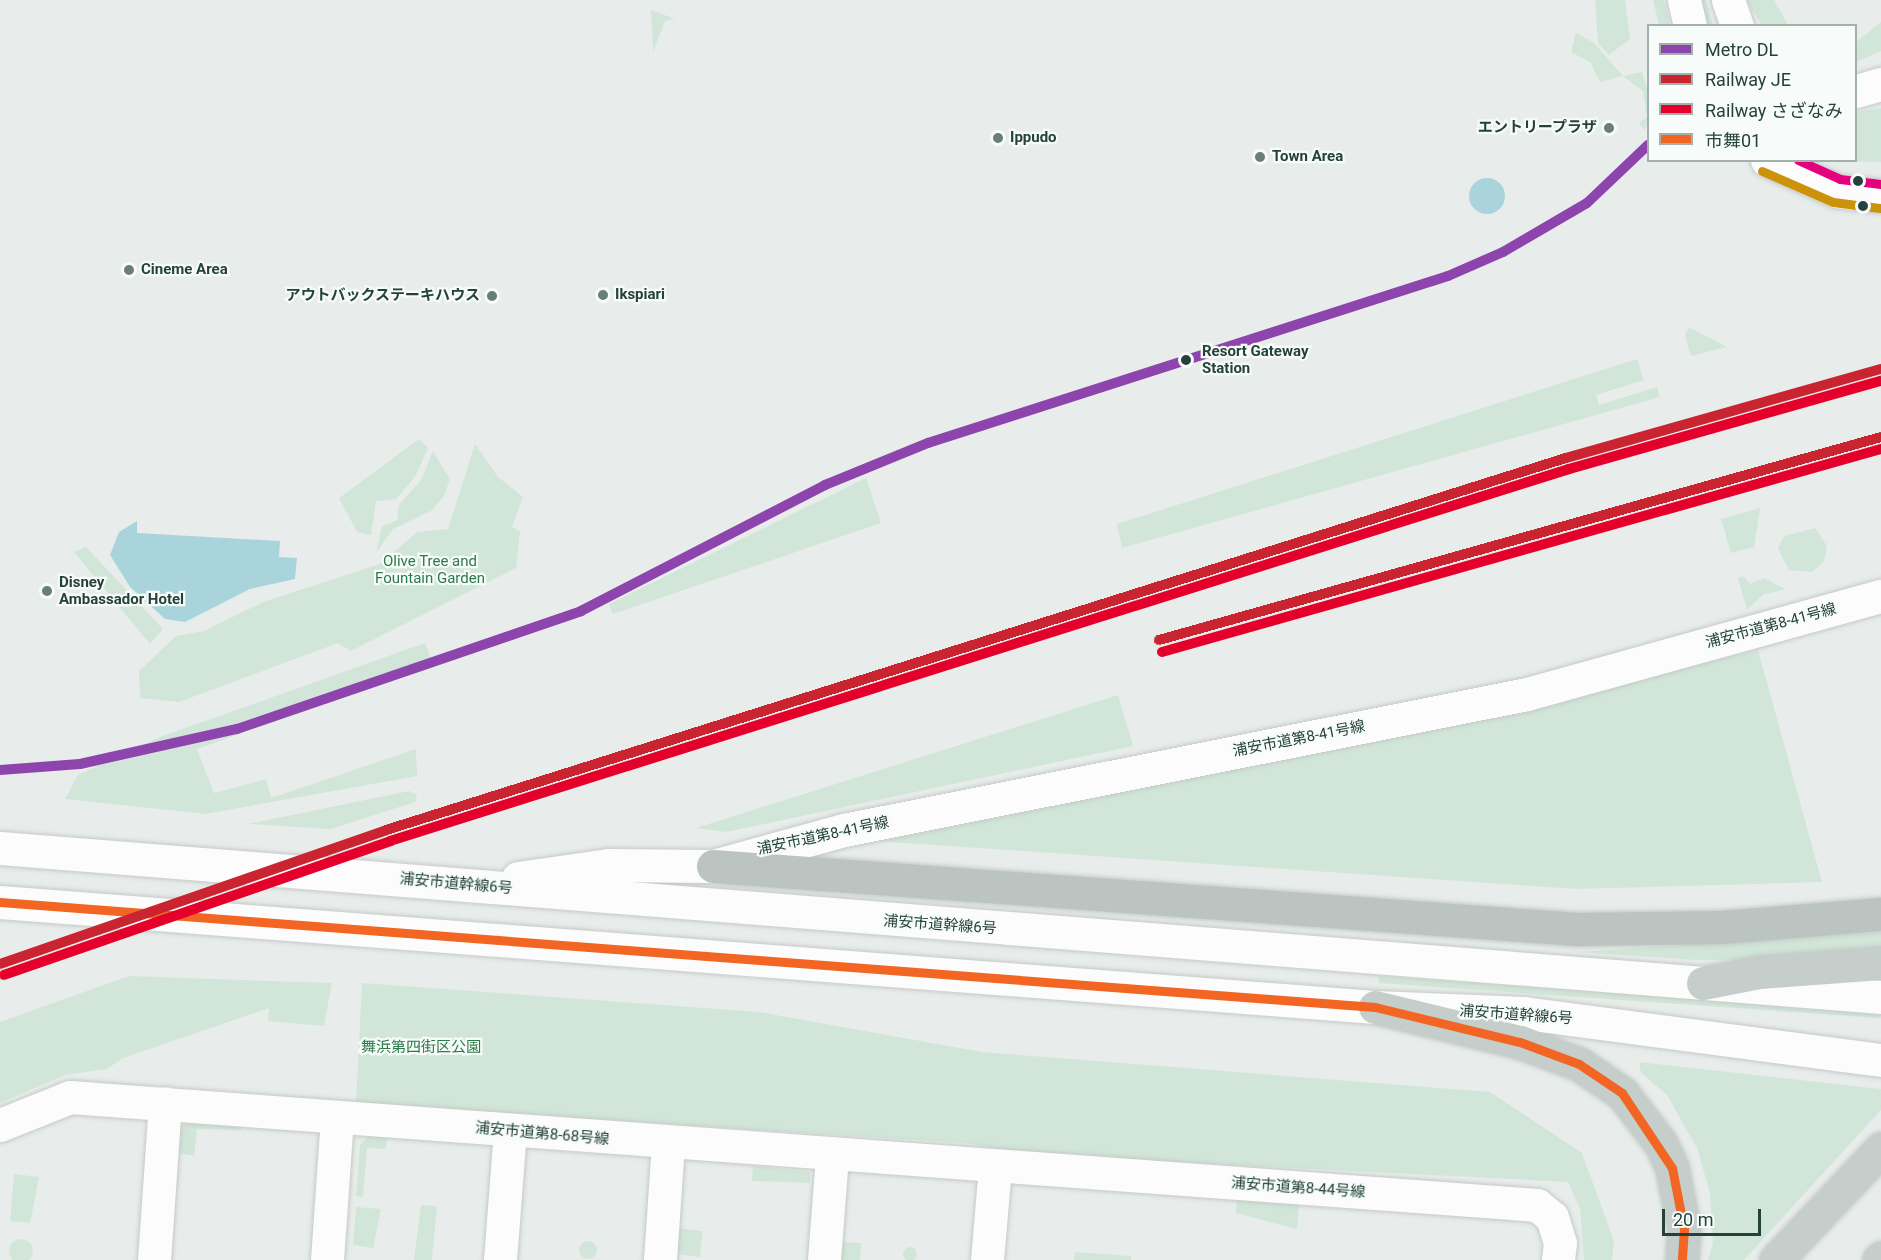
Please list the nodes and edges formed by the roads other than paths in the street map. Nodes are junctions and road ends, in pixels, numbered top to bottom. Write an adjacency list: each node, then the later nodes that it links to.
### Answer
1 (1684, 0): 3 (street)
2 (1728, 0): 4 (street)
3 (1690, 24)
4 (1736, 24)
5 (1881, 84): 6 (street)
6 (1857, 91)
7 (1772, 162): 8 (street)
8 (1881, 196)
9 (1881, 596): 11 (street, 浦安市道第8-41号線)
10 (0, 848): 12 (street, 浦安市道幹線6号)
11 (713, 866): 12 (street, 浦安市道第8-41号線); 14 (highway)
12 (478, 885): 16 (street, 浦安市道幹線6号)
13 (0, 902): 18 (street, 浦安市道幹線6号)
14 (1881, 914)
15 (1881, 963): 16 (highway)
16 (1703, 983): 17 (street, 浦安市道幹線6号)
17 (1881, 997)
18 (1375, 1006): 19 (street, 浦安市道幹線6号); 35 (highway)
19 (1881, 1060)
20 (165, 1103): 21 (street, 浦安市道第8-68号線); 22 (street, 浦安市道第8-68号線); 28 (street)
21 (337, 1117): 23 (street, 浦安市道第8-68号線); 29 (street)
22 (0, 1130)
23 (510, 1131): 24 (street, 浦安市道第8-68号線); 30 (street)
24 (668, 1144): 26 (street, 浦安市道第8-68号線); 31 (street)
25 (1881, 1149): 36 (highway)
26 (832, 1155): 27 (street, 浦安市道第8-68号線); 32 (street)
27 (995, 1167): 33 (street); 34 (street, 浦安市道第8-44号線)
28 (154, 1260)
29 (327, 1260)
30 (500, 1260)
31 (660, 1260)
32 (824, 1260)
33 (987, 1260)
34 (1558, 1260)
35 (1682, 1260)
36 (1776, 1260)

